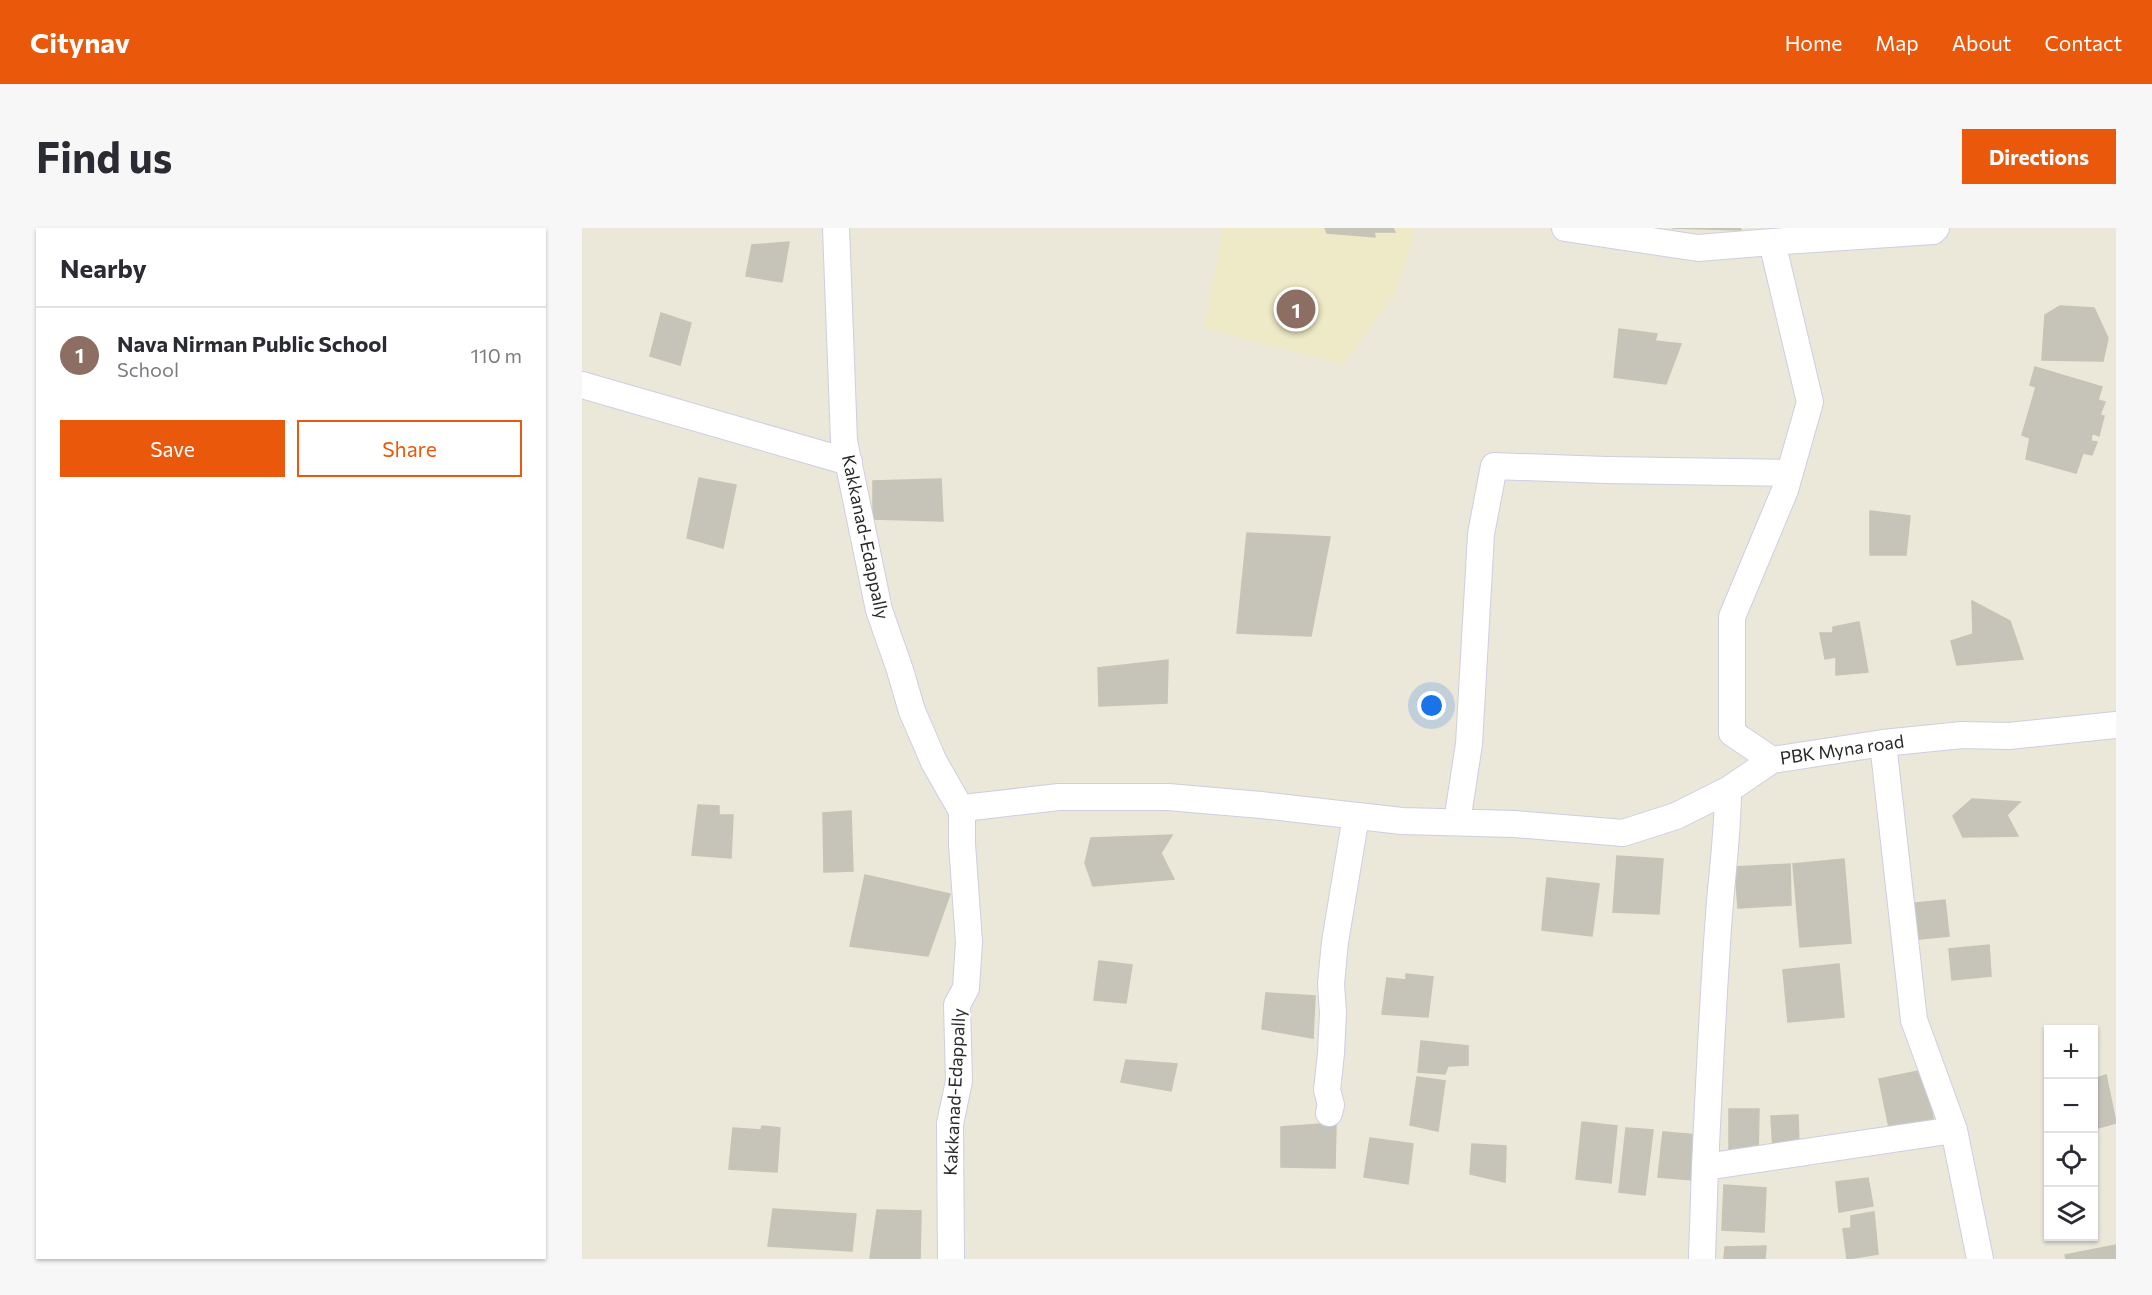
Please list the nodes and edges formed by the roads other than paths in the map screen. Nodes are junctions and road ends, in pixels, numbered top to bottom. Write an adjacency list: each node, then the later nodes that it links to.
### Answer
1 (836, 228): 7 (street, Kakkanad-Edappally)
2 (1565, 228): 4 (street)
3 (1936, 228): 5 (street)
4 (1622, 233): 5 (street)
5 (1772, 242): 8 (street)
6 (582, 385): 7 (street)
7 (849, 462): 13 (street, Kakkanad-Edappally)
8 (1790, 473): 11 (street); 15 (street)
9 (2116, 725): 10 (street, PBK Myna road)
10 (1883, 742): 11 (street, PBK Myna road); 17 (street)
11 (1772, 760): 12 (street, PBK Myna road)
12 (1728, 790): 15 (street, PBK Myna road); 18 (street)
13 (962, 811): 14 (street, PBK Myna road); 20 (street, Kakkanad-Edappally)
14 (1356, 816): 15 (street, PBK Myna road); 16 (street)
15 (1457, 822)
16 (1329, 1113)
17 (1954, 1130): 18 (street); 21 (street)
18 (1705, 1167): 19 (street)
19 (1702, 1258)
20 (951, 1259)
21 (1980, 1259)

